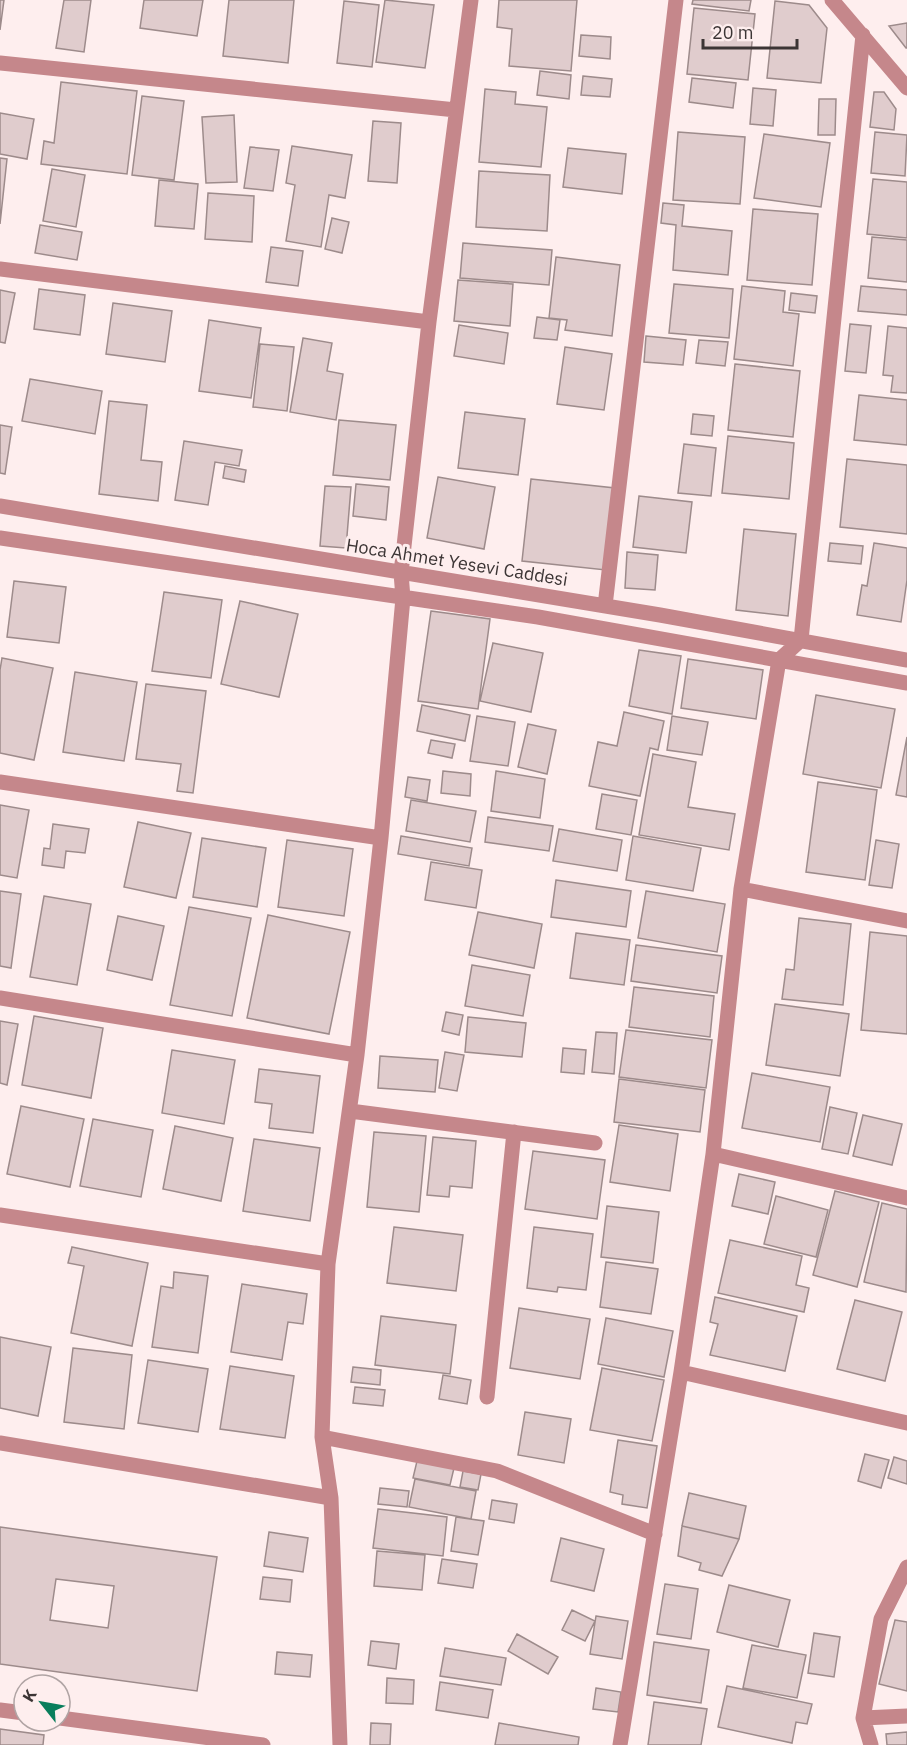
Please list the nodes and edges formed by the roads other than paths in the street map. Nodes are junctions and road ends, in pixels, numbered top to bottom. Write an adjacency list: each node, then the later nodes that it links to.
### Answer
1 (471, 0): 7 (street)
2 (676, 0): 14 (street)
3 (832, 0): 4 (street)
4 (863, 35): 6 (street); 15 (street)
5 (0, 63): 7 (street)
6 (907, 88)
7 (456, 110): 9 (street)
8 (0, 270): 9 (street)
9 (429, 322): 12 (street)
10 (0, 507): 12 (street, Hoca Ahmet Yesevi Caddesi)
11 (0, 538): 13 (street)
12 (401, 573): 13 (street); 14 (street, Hoca Ahmet Yesevi Caddesi)
13 (403, 598): 16 (street); 20 (street)
14 (605, 606): 15 (street, Hoca Ahmet Yesevi Caddesi)
15 (801, 640): 16 (street); 17 (street, Hoca Ahmet Yesevi Caddesi)
16 (778, 660): 18 (street); 21 (street)
17 (907, 660)
18 (907, 683)
19 (0, 782): 20 (street)
20 (381, 838): 24 (street)
21 (741, 889): 22 (street); 28 (street)
22 (907, 921)
23 (0, 998): 24 (street)
24 (357, 1055): 25 (street)
25 (350, 1111): 26 (street); 31 (street)
26 (514, 1132): 27 (street); 33 (street)
27 (595, 1143)
28 (713, 1154): 29 (street); 32 (street)
29 (907, 1198)
30 (0, 1215): 31 (street)
31 (328, 1264): 35 (street)
32 (681, 1372): 34 (street); 38 (street)
33 (487, 1397)
34 (907, 1423)
35 (322, 1437): 37 (street); 38 (street)
36 (0, 1443): 37 (street)
37 (331, 1498): 44 (street)
38 (655, 1534): 45 (street)
39 (907, 1567): 41 (street)
40 (907, 1716): 41 (street)
41 (863, 1718): 46 (street)
42 (72, 1720): 43 (street)
43 (263, 1745)
44 (340, 1745)
45 (620, 1745)
46 (871, 1745)

